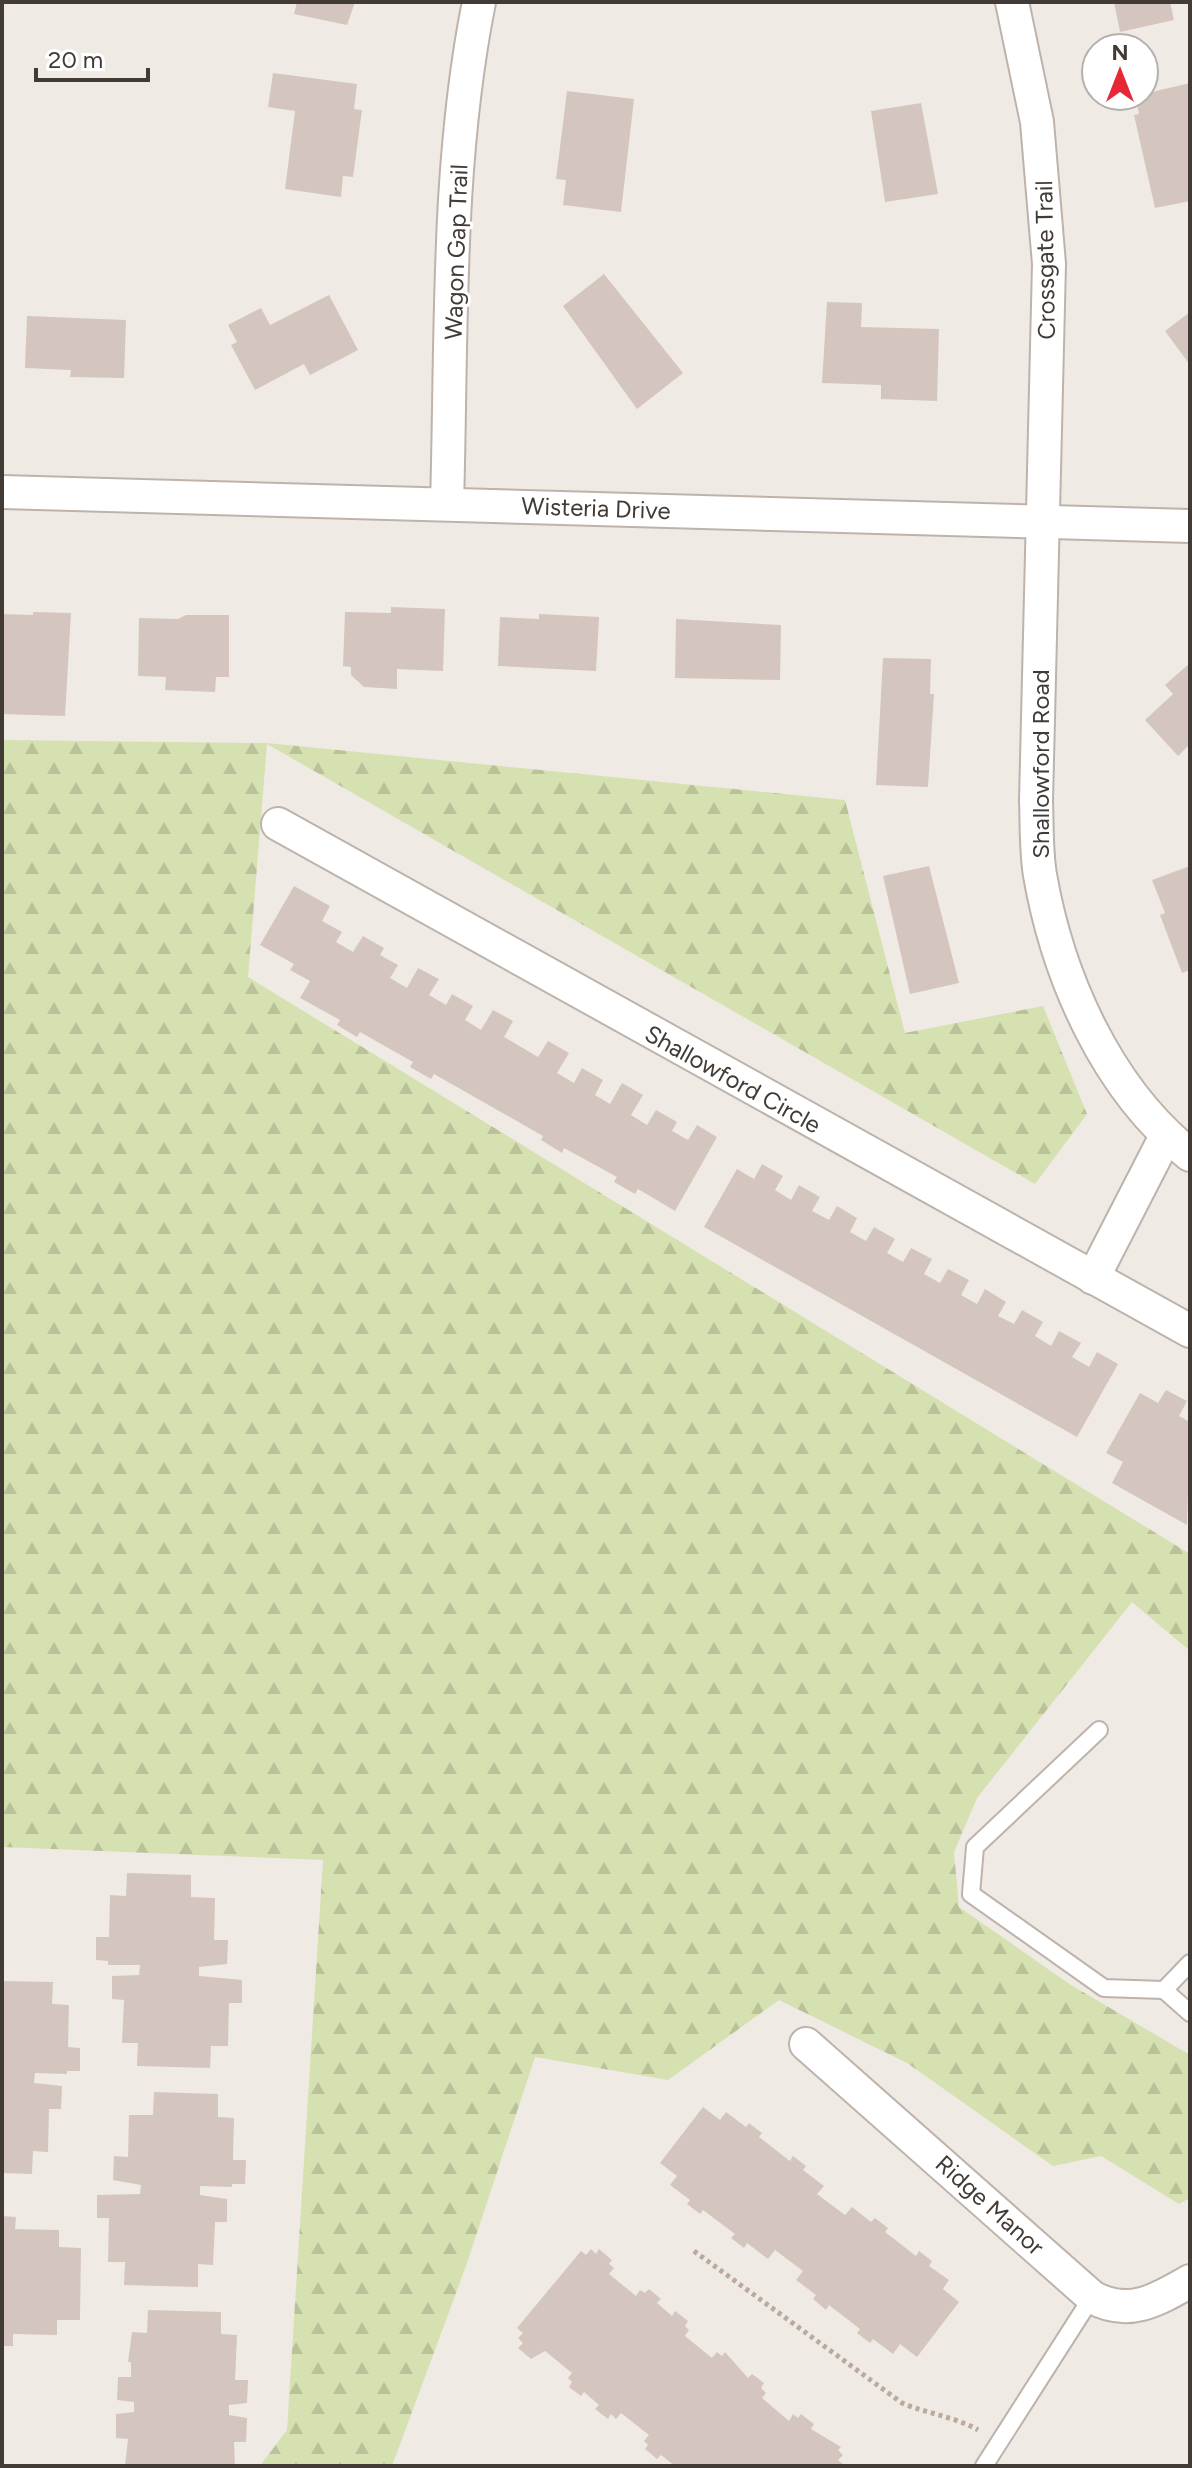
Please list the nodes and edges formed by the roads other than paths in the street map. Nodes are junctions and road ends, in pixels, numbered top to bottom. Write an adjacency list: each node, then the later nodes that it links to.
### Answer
1 (479, 2): 4 (street, Wagon Gap Trail)
2 (1012, 2): 5 (street, Crossgate Trail)
3 (2, 492): 4 (street, Wisteria Drive)
4 (447, 504): 5 (street, Wisteria Drive)
5 (1044, 521): 6 (street, Wisteria Drive); 8 (street, Shallowford Road)
6 (1190, 526)
7 (278, 824): 9 (street, Shallowford Circle)
8 (1178, 1146): 9 (street)
9 (1093, 1278): 10 (street, Shallowford Circle)
10 (1190, 1331)
11 (1099, 1730): 13 (lane)
12 (1190, 1963): 13 (lane)
13 (1164, 1990): 14 (lane)
14 (1190, 2013)
15 (806, 2044): 17 (street, Ridge Manor)
16 (1190, 2281): 17 (street, Ridge Manor)
17 (1092, 2297): 18 (lane)
18 (984, 2466)

